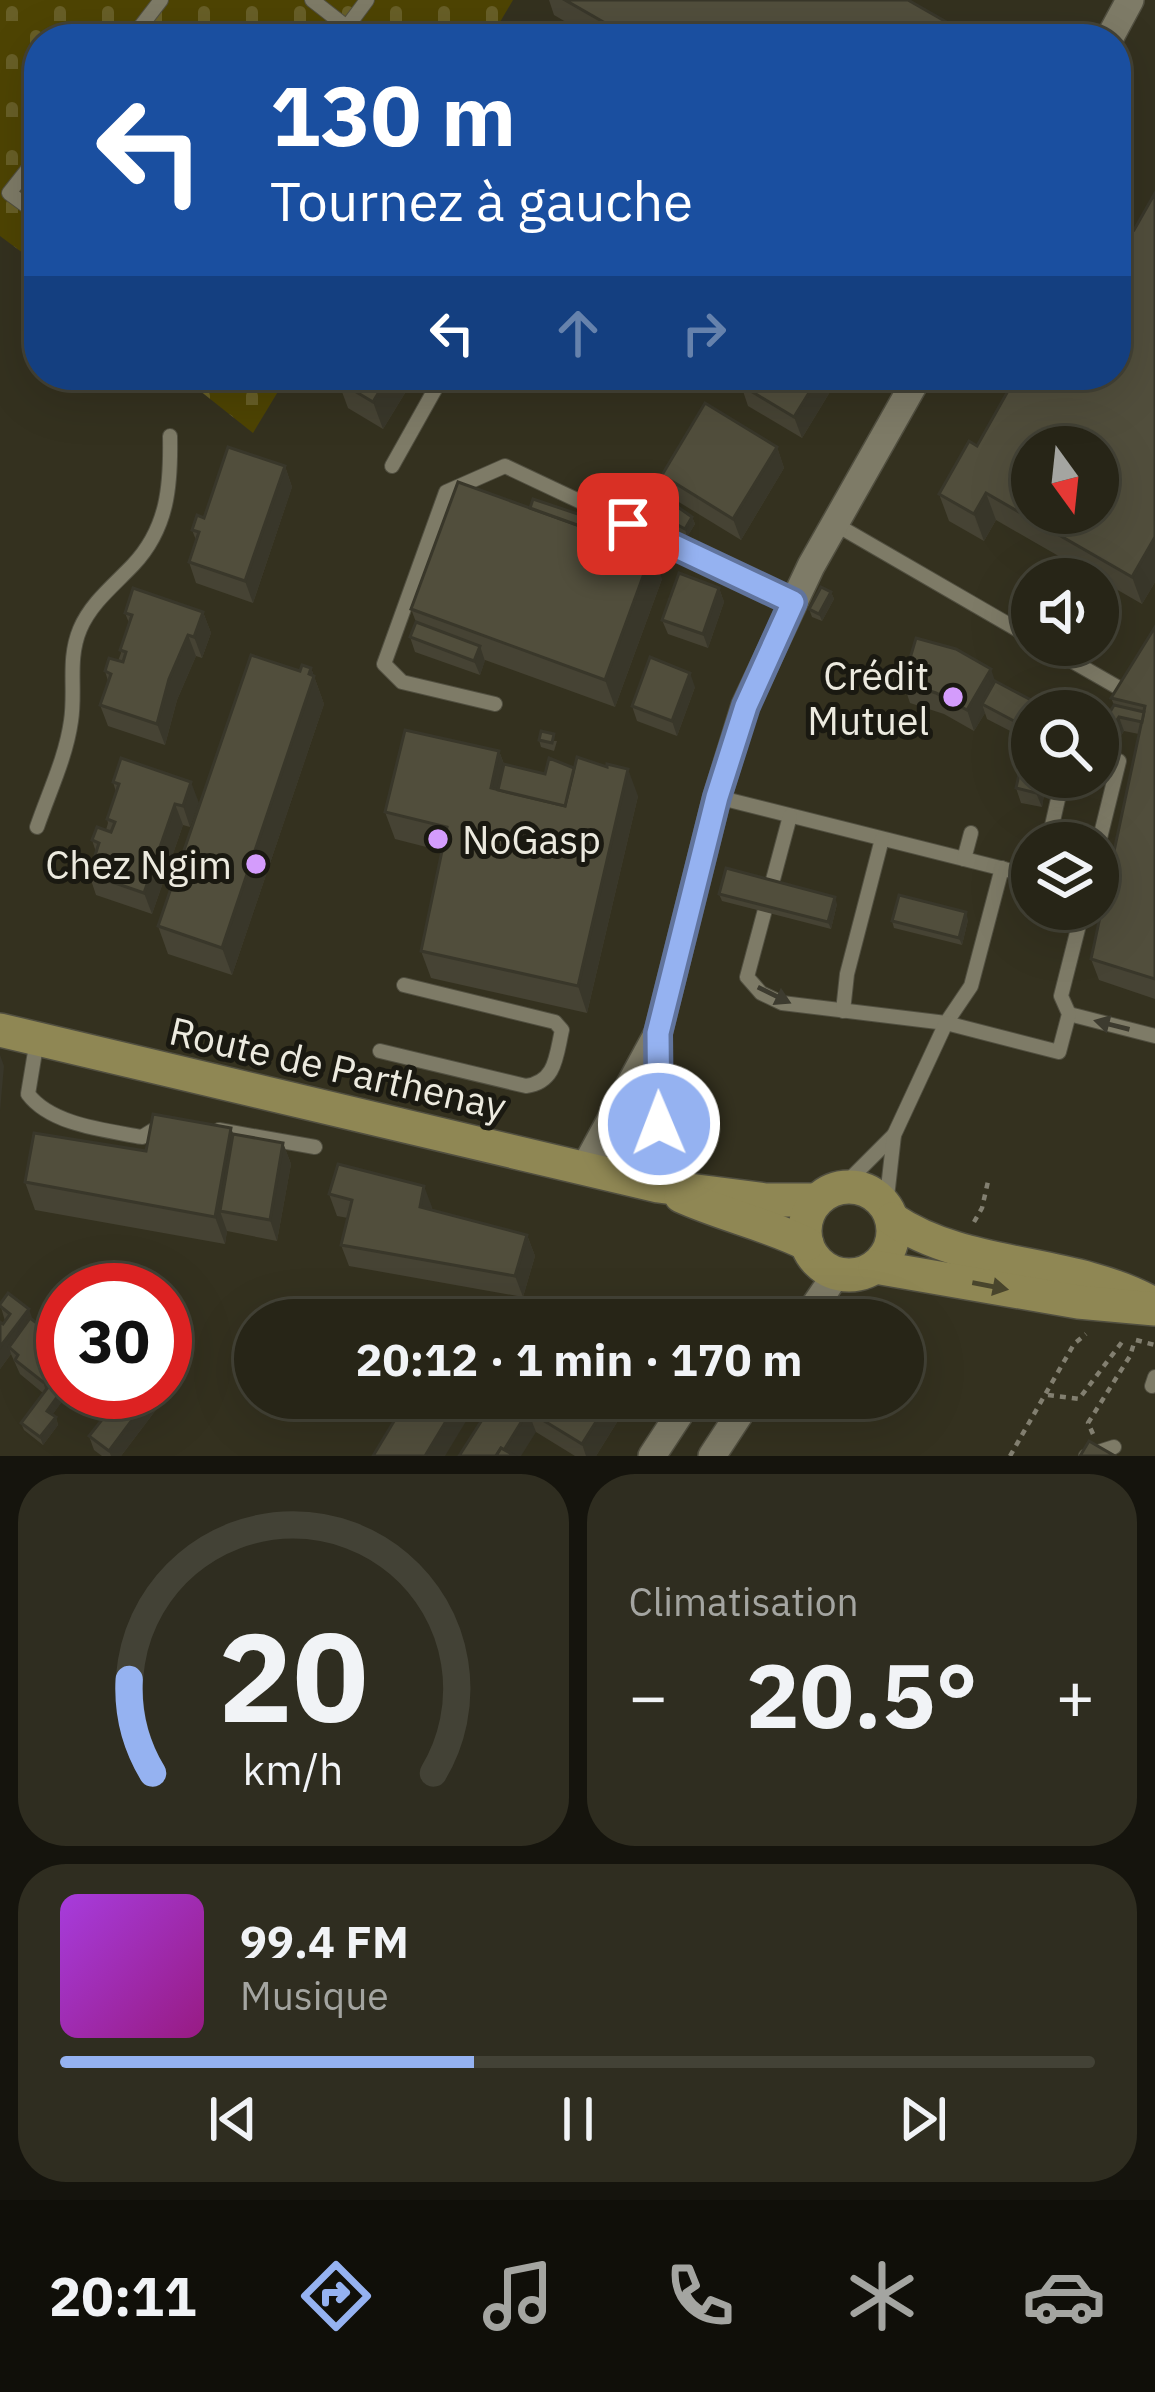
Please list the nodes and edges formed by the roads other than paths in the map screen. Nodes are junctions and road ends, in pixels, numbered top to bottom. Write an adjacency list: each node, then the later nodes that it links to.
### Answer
1 (160, 0): 3 (lane)
2 (312, 0): 4 (lane)
3 (142, 24)
4 (335, 24)
5 (24, 175): 6 (lane)
6 (24, 204)
7 (435, 390): 10 (lane)
8 (911, 390): 11 (street)
9 (170, 436): 19 (lane)
10 (392, 466)
11 (835, 524): 12 (street); 13 (lane)
12 (793, 602): 16 (lane); 17 (street)
13 (1011, 626)
14 (1081, 666): 15 (lane)
15 (1135, 675)
16 (495, 704)
17 (717, 797): 18 (lane); 31 (street)
18 (790, 816): 21 (lane); 27 (lane, one-way to 27)
19 (37, 827)
20 (970, 833): 22 (lane)
21 (882, 838): 22 (lane); 27 (lane)
22 (964, 859): 23 (lane)
23 (1002, 868): 24 (lane); 29 (lane)
24 (1011, 870)
25 (1078, 930): 28 (lane)
26 (404, 986): 34 (lane)
27 (843, 1012): 29 (lane)
28 (1069, 1014): 29 (lane); 32 (lane, one-way to 28)
29 (946, 1023): 37 (lane)
30 (0, 1030): 33 (main road, Route de Parthenay)
31 (658, 1033): 39 (street); 40 (street)
32 (1155, 1036)
33 (37, 1040): 35 (lane); 39 (main road, Route de Parthenay)
34 (380, 1051)
35 (189, 1124)
36 (210, 1128): 38 (lane)
37 (894, 1135): 41 (lane); 42 (lane)
38 (315, 1147)
39 (584, 1169): 40 (main road, Route de Parthenay)
40 (658, 1186): 41 (main road, Route de Parthenay); 43 (main road, Route de Parthenay)
41 (830, 1194): 42 (main road); 43 (main road)
42 (889, 1212): 44 (main road); 47 (main road)
43 (807, 1244): 45 (main road)
44 (874, 1267): 45 (main road); 47 (main road, one-way to 47)
45 (837, 1273): 46 (street)
46 (819, 1299)
47 (1155, 1307)
48 (676, 1419): 50 (street)
49 (736, 1419): 51 (street)
50 (652, 1456)
51 (712, 1456)

